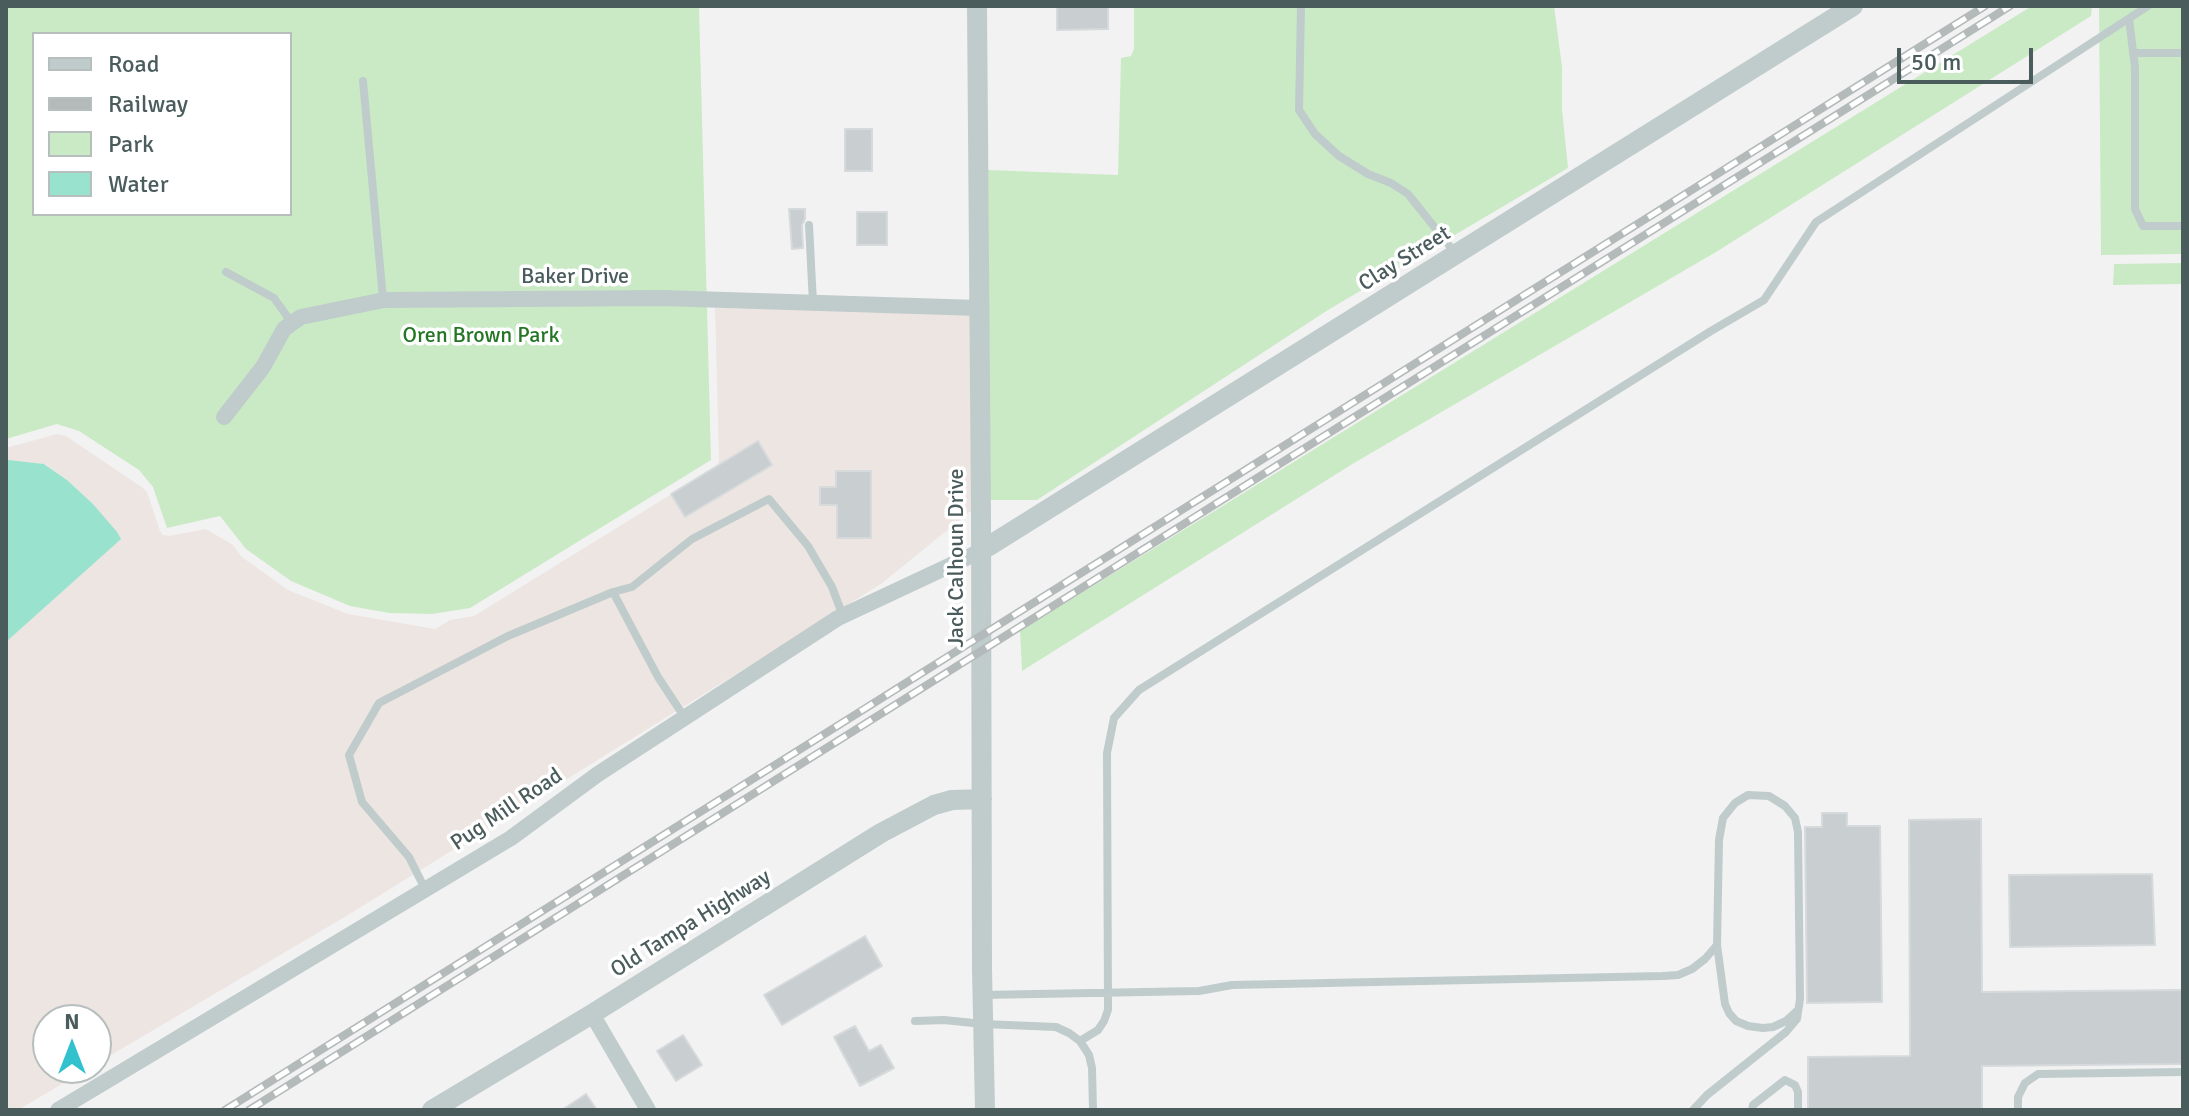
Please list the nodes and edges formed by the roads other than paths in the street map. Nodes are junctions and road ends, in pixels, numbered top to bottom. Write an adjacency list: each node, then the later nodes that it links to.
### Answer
1 (977, 6): 15 (street, Jack Calhoun Drive)
2 (1301, 6): 11 (lane)
3 (1853, 6): 11 (street, Clay Street)
4 (2148, 6): 5 (lane)
5 (2129, 19): 6 (lane); 25 (lane)
6 (2133, 53): 7 (lane); 10 (lane)
7 (2183, 53)
8 (363, 81): 13 (lane)
9 (809, 225): 14 (lane)
10 (2183, 226)
11 (1457, 255): 18 (street, Clay Street)
12 (226, 272): 16 (lane)
13 (384, 300): 14 (street, Baker Drive); 16 (street, Baker Drive)
14 (813, 303): 15 (street, Baker Drive)
15 (979, 308): 18 (street, Jack Calhoun Drive)
16 (292, 323): 17 (street)
17 (224, 417)
18 (981, 551): 20 (street, Pug Mill Road); 22 (street, Jack Calhoun Drive)
19 (613, 592): 20 (lane); 21 (lane); 23 (lane)
20 (843, 616): 21 (street, Pug Mill Road)
21 (685, 718): 23 (street, Pug Mill Road)
22 (982, 799): 26 (street, Jack Calhoun Drive); 28 (street, Old Tampa Highway)
23 (425, 889): 33 (street, Pug Mill Road)
24 (1717, 945): 25 (lane); 27 (lane); 27 (lane)
25 (1107, 993): 26 (lane); 31 (lane)
26 (982, 995): 30 (street, Jack Calhoun Drive)
27 (1798, 1010): 38 (lane)
28 (592, 1014): 34 (street, Old Tampa Highway); 35 (street)
29 (915, 1021): 30 (lane)
30 (983, 1024): 31 (lane); 36 (street, Jack Calhoun Drive)
31 (1080, 1041): 37 (lane)
32 (2183, 1072): 41 (lane)
33 (58, 1110)
34 (432, 1110)
35 (648, 1110)
36 (985, 1110)
37 (1093, 1110)
38 (1693, 1110)
39 (1752, 1110): 40 (lane)
40 (1798, 1110)
41 (2018, 1110)

